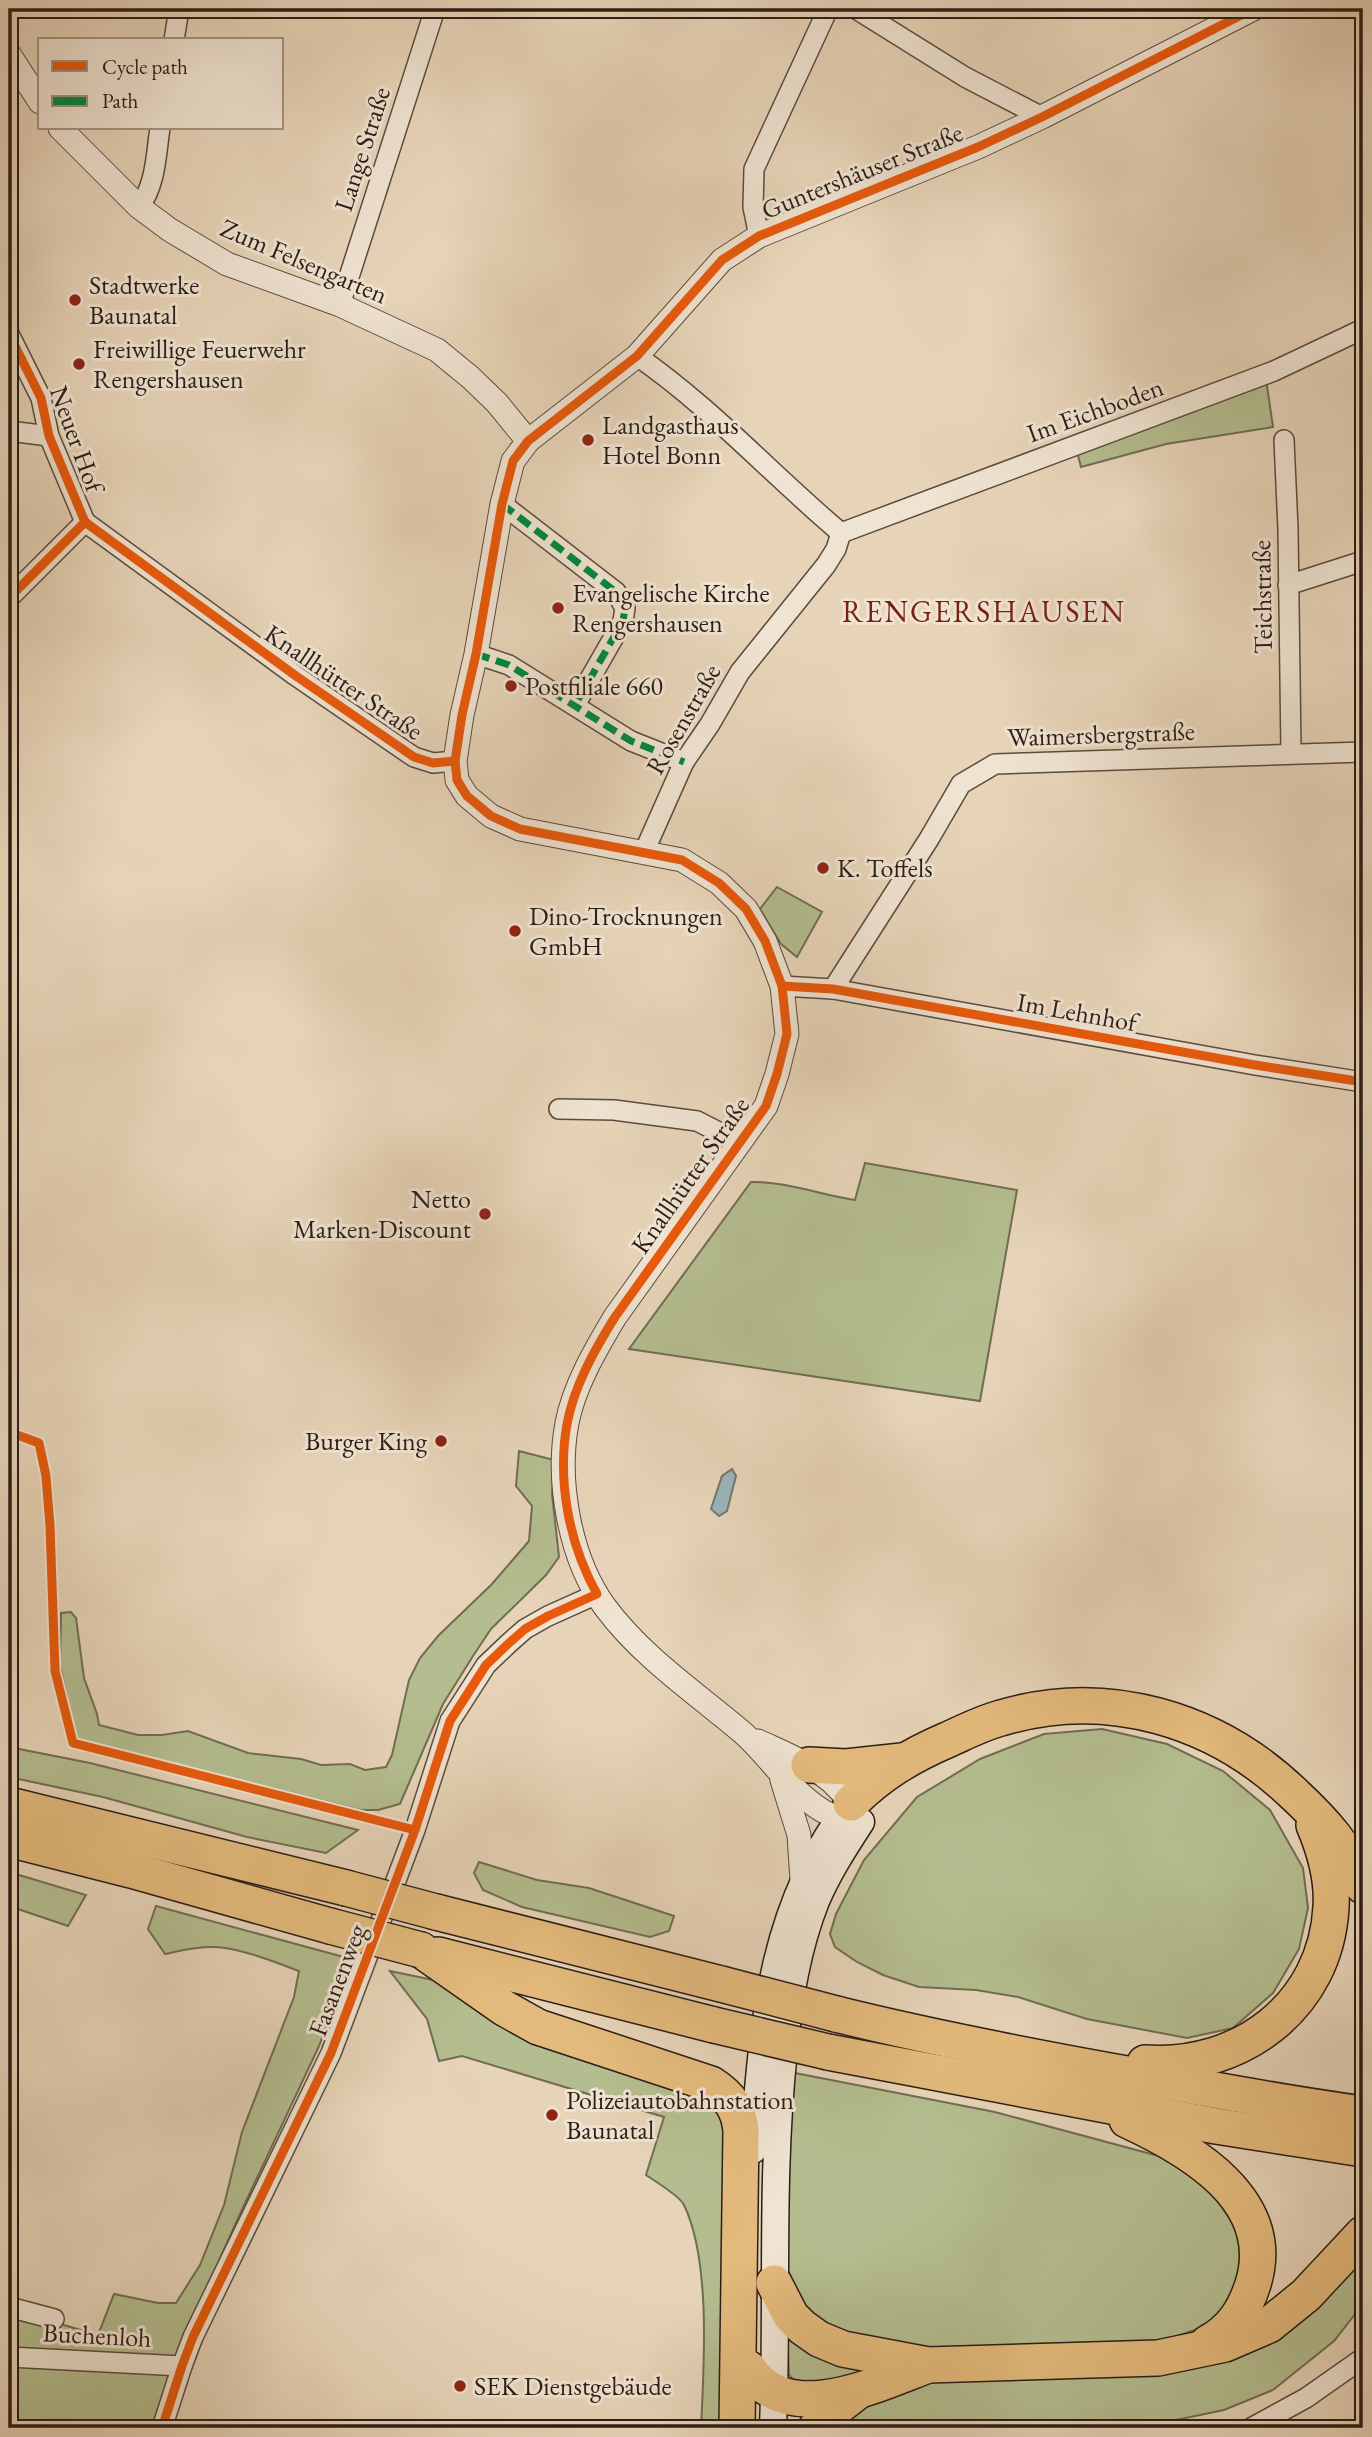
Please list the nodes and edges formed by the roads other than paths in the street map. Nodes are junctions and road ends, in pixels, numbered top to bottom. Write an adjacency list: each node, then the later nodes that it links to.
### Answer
1 (179, 9): 6 (street)
2 (435, 9): 14 (street, Lange Straße)
3 (828, 9): 13 (street)
4 (856, 9): 9 (street)
5 (1253, 9): 9 (street, Guntershäuser Straße)
6 (174, 38)
7 (9, 54): 8 (street)
8 (38, 99)
9 (1042, 117): 13 (street, Guntershäuser Straße)
10 (62, 130): 12 (street, Zum Felsengarten)
11 (160, 130): 12 (street)
12 (139, 206): 14 (street, Zum Felsengarten)
13 (759, 236): 17 (street, Guntershäuser Straße)
14 (340, 305): 20 (street, Zum Felsengarten)
15 (1363, 328): 24 (street, Im Eichboden)
16 (9, 334): 19 (street, Neuer Hof)
17 (638, 356): 20 (street, Guntershäuser Straße); 24 (street)
18 (9, 431): 19 (street)
19 (49, 436): 23 (street, Neuer Hof)
20 (528, 440): 22 (street, Guntershäuser Straße)
21 (1284, 440): 26 (street, Teichstraße)
22 (502, 504): 28 (street, Guntershäuser Straße); 29 (street)
23 (85, 522): 27 (street); 32 (street, Knallhütter Straße)
24 (841, 533): 33 (street, Rosenstraße)
25 (1363, 561): 26 (street)
26 (1288, 585): 31 (street, Teichstraße)
27 (9, 598)
28 (477, 654): 29 (street); 32 (street, Guntershäuser Straße)
29 (575, 705): 33 (street)
30 (1363, 752): 31 (street, Waimersbergstraße)
31 (1291, 753): 36 (street, Waimersbergstraße)
32 (455, 761): 34 (street, Knallhütter Straße)
33 (684, 762): 34 (street, Rosenstraße)
34 (644, 852): 35 (street, Knallhütter Straße)
35 (782, 986): 36 (street, Im Lehnhof); 39 (street, Knallhütter Straße)
36 (833, 989): 37 (street, Im Lehnhof)
37 (1363, 1082)
38 (559, 1109): 39 (street)
39 (740, 1143): 40 (street, Knallhütter Straße)
40 (597, 1594): 41 (street, Knallhütter Straße); 64 (street, Fasanenweg)
41 (745, 1735): 44 (street, Knallhütter Straße); 44 (street, Knallhütter Straße)
42 (947, 1740): 43 (highway); 45 (highway); 47 (highway)
43 (902, 1761): 44 (highway); 47 (highway)
44 (794, 1768): 47 (street, Knallhütter Straße); 47 (street, Knallhütter Straße); 49 (street, Knallhütter Straße)
45 (1298, 1798): 50 (highway); 52 (highway)
46 (9, 1804): 52 (highway, bridge)
47 (850, 1814): 49 (main road); 57 (main road)
48 (9, 1839): 51 (highway, bridge)
49 (802, 1881): 65 (main road)
50 (1363, 1886)
51 (421, 1950): 53 (highway, bridge); 69 (highway)
52 (1024, 2055): 54 (highway)
53 (1089, 2102): 55 (highway); 60 (highway)
54 (1363, 2114)
55 (1363, 2149)
56 (1363, 2234): 60 (highway)
57 (774, 2284): 63 (highway); 67 (main road)
58 (9, 2307): 59 (street, Buchenloh)
59 (54, 2319)
60 (1194, 2351): 63 (highway)
61 (9, 2357): 64 (street, Buchenloh)
62 (1363, 2358): 73 (street)
63 (928, 2365): 66 (highway)
64 (181, 2366): 68 (street, Fasanenweg)
65 (748, 2368): 67 (highway); 70 (main road)
66 (857, 2392): 67 (highway); 72 (highway)
67 (775, 2393): 71 (main road)
68 (162, 2428)
69 (737, 2428)
70 (748, 2428)
71 (774, 2428)
72 (816, 2428)
73 (1251, 2428)

